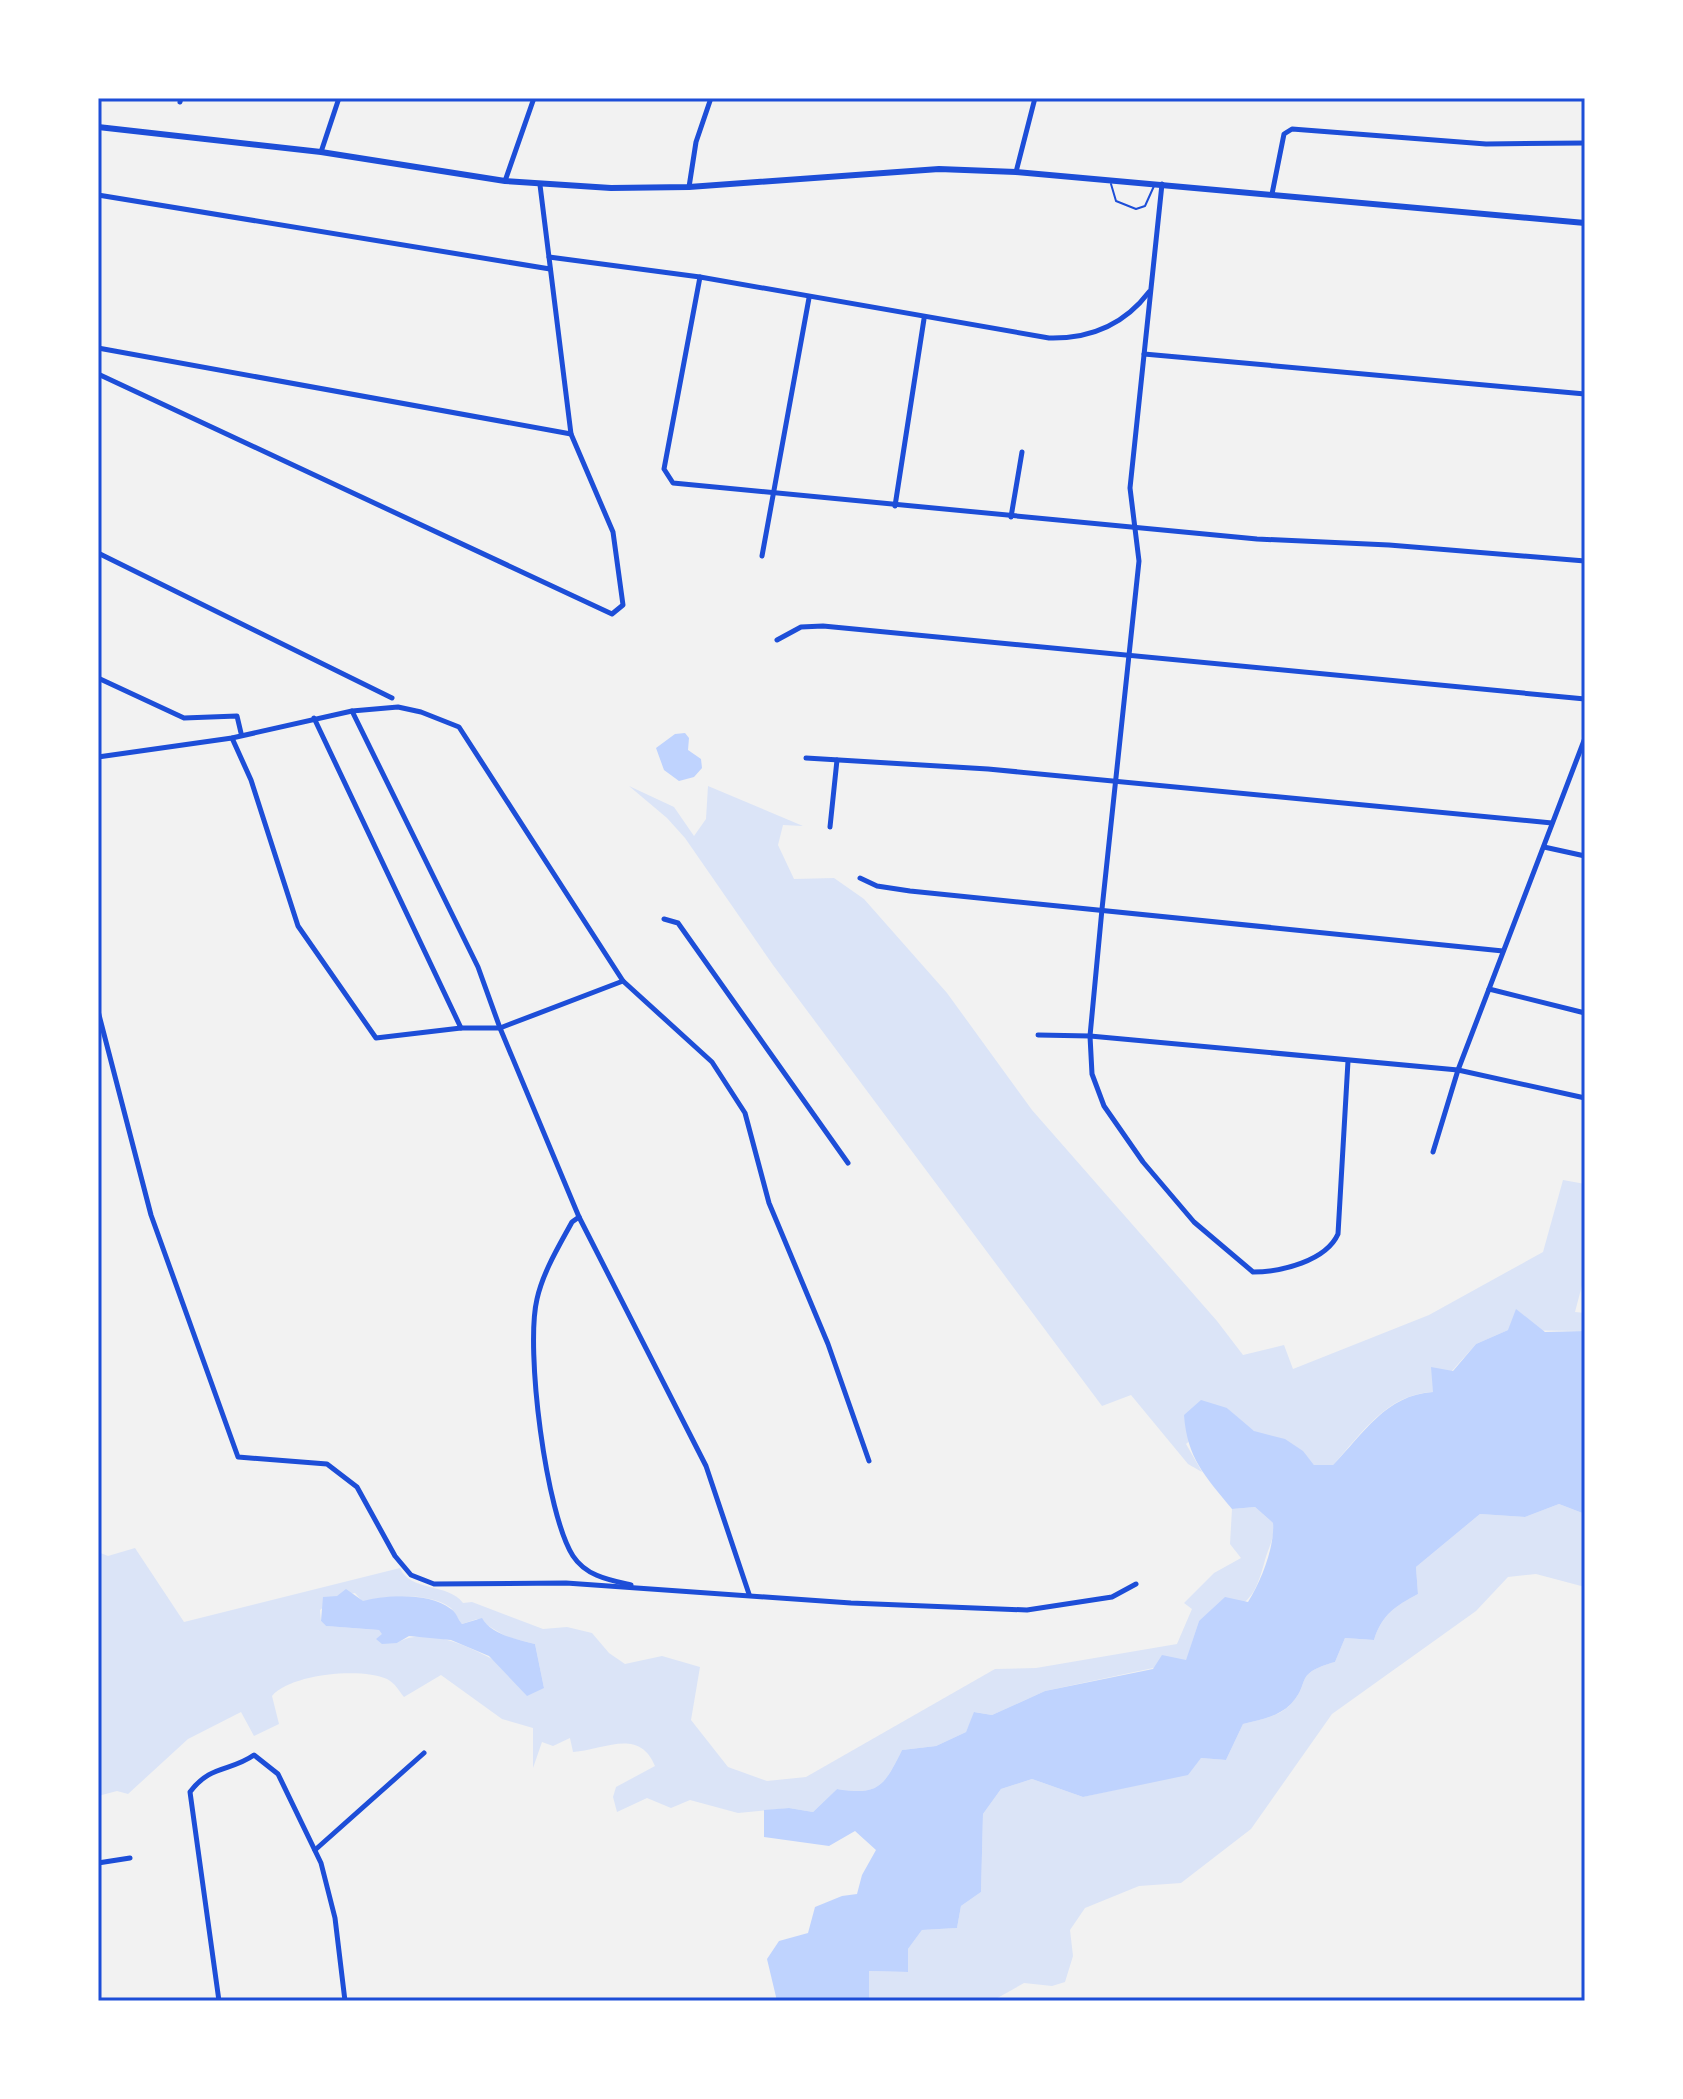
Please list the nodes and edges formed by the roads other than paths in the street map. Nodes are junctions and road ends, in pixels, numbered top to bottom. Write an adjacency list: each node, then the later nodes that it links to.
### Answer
1 (339, 98): 7 (street)
2 (534, 98): 10 (street)
3 (711, 98): 13 (street)
4 (1035, 98): 8 (street)
5 (98, 127): 7 (street)
6 (1585, 143): 14 (street)
7 (321, 152): 10 (street)
8 (1016, 172): 9 (street); 13 (street)
9 (1112, 179): 11 (street); 11 (lane)
10 (505, 181): 12 (street)
11 (1158, 184): 14 (street); 20 (street)
12 (540, 185): 13 (street); 17 (street)
13 (689, 187)
14 (1272, 194): 16 (street)
15 (98, 195): 18 (street)
16 (1585, 223)
17 (549, 257): 18 (street); 19 (street)
18 (550, 269): 27 (street)
19 (700, 277): 21 (street); 29 (street)
20 (1149, 292): 22 (street); 24 (street)
21 (810, 297): 22 (street); 29 (street)
22 (924, 319): 30 (street)
23 (98, 348): 27 (street)
24 (1144, 354): 26 (street); 32 (street)
25 (98, 374): 27 (street)
26 (1585, 394)
27 (571, 434)
28 (1022, 452): 31 (street)
29 (772, 493): 30 (street); 34 (street)
30 (895, 506): 31 (street)
31 (1011, 517): 32 (street)
32 (1135, 526): 35 (street); 37 (street)
33 (98, 553): 39 (street)
34 (762, 556)
35 (1585, 561)
36 (777, 640): 37 (street)
37 (1128, 655): 40 (street); 49 (street)
38 (98, 678): 43 (street)
39 (392, 698)
40 (1585, 699)
41 (352, 711): 42 (street); 58 (street); 63 (street)
42 (314, 718): 43 (street); 62 (street)
43 (241, 733): 44 (street)
44 (232, 738): 46 (street); 62 (street)
45 (1585, 738): 50 (street)
46 (98, 757)
47 (806, 758): 48 (street)
48 (837, 760): 49 (street); 51 (street)
49 (1116, 781): 50 (street); 55 (street)
50 (1552, 823): 52 (street)
51 (830, 827)
52 (1544, 847): 53 (street); 57 (street)
53 (1585, 856)
54 (860, 878): 55 (street)
55 (1102, 909): 57 (street); 65 (street)
56 (664, 919): 70 (street)
57 (1503, 951): 59 (street)
58 (623, 981): 63 (street); 72 (street)
59 (1489, 989): 61 (street); 67 (street)
60 (98, 1011): 74 (street)
61 (1585, 1013)
62 (461, 1028): 63 (street)
63 (500, 1028): 71 (street)
64 (1038, 1035): 65 (street)
65 (1090, 1036): 66 (street); 66 (street)
66 (1348, 1061): 67 (street)
67 (1458, 1070): 68 (street); 69 (street)
68 (1585, 1098)
69 (1433, 1152)
70 (848, 1163)
71 (579, 1217): 74 (street); 75 (street)
72 (869, 1461)
73 (1136, 1584): 75 (street)
74 (658, 1591): 75 (street)
75 (749, 1594)
76 (424, 1753): 77 (street)
77 (315, 1850): 80 (street); 81 (street)
78 (130, 1858): 79 (street)
79 (98, 1863)
80 (219, 2001)
81 (345, 2001)

